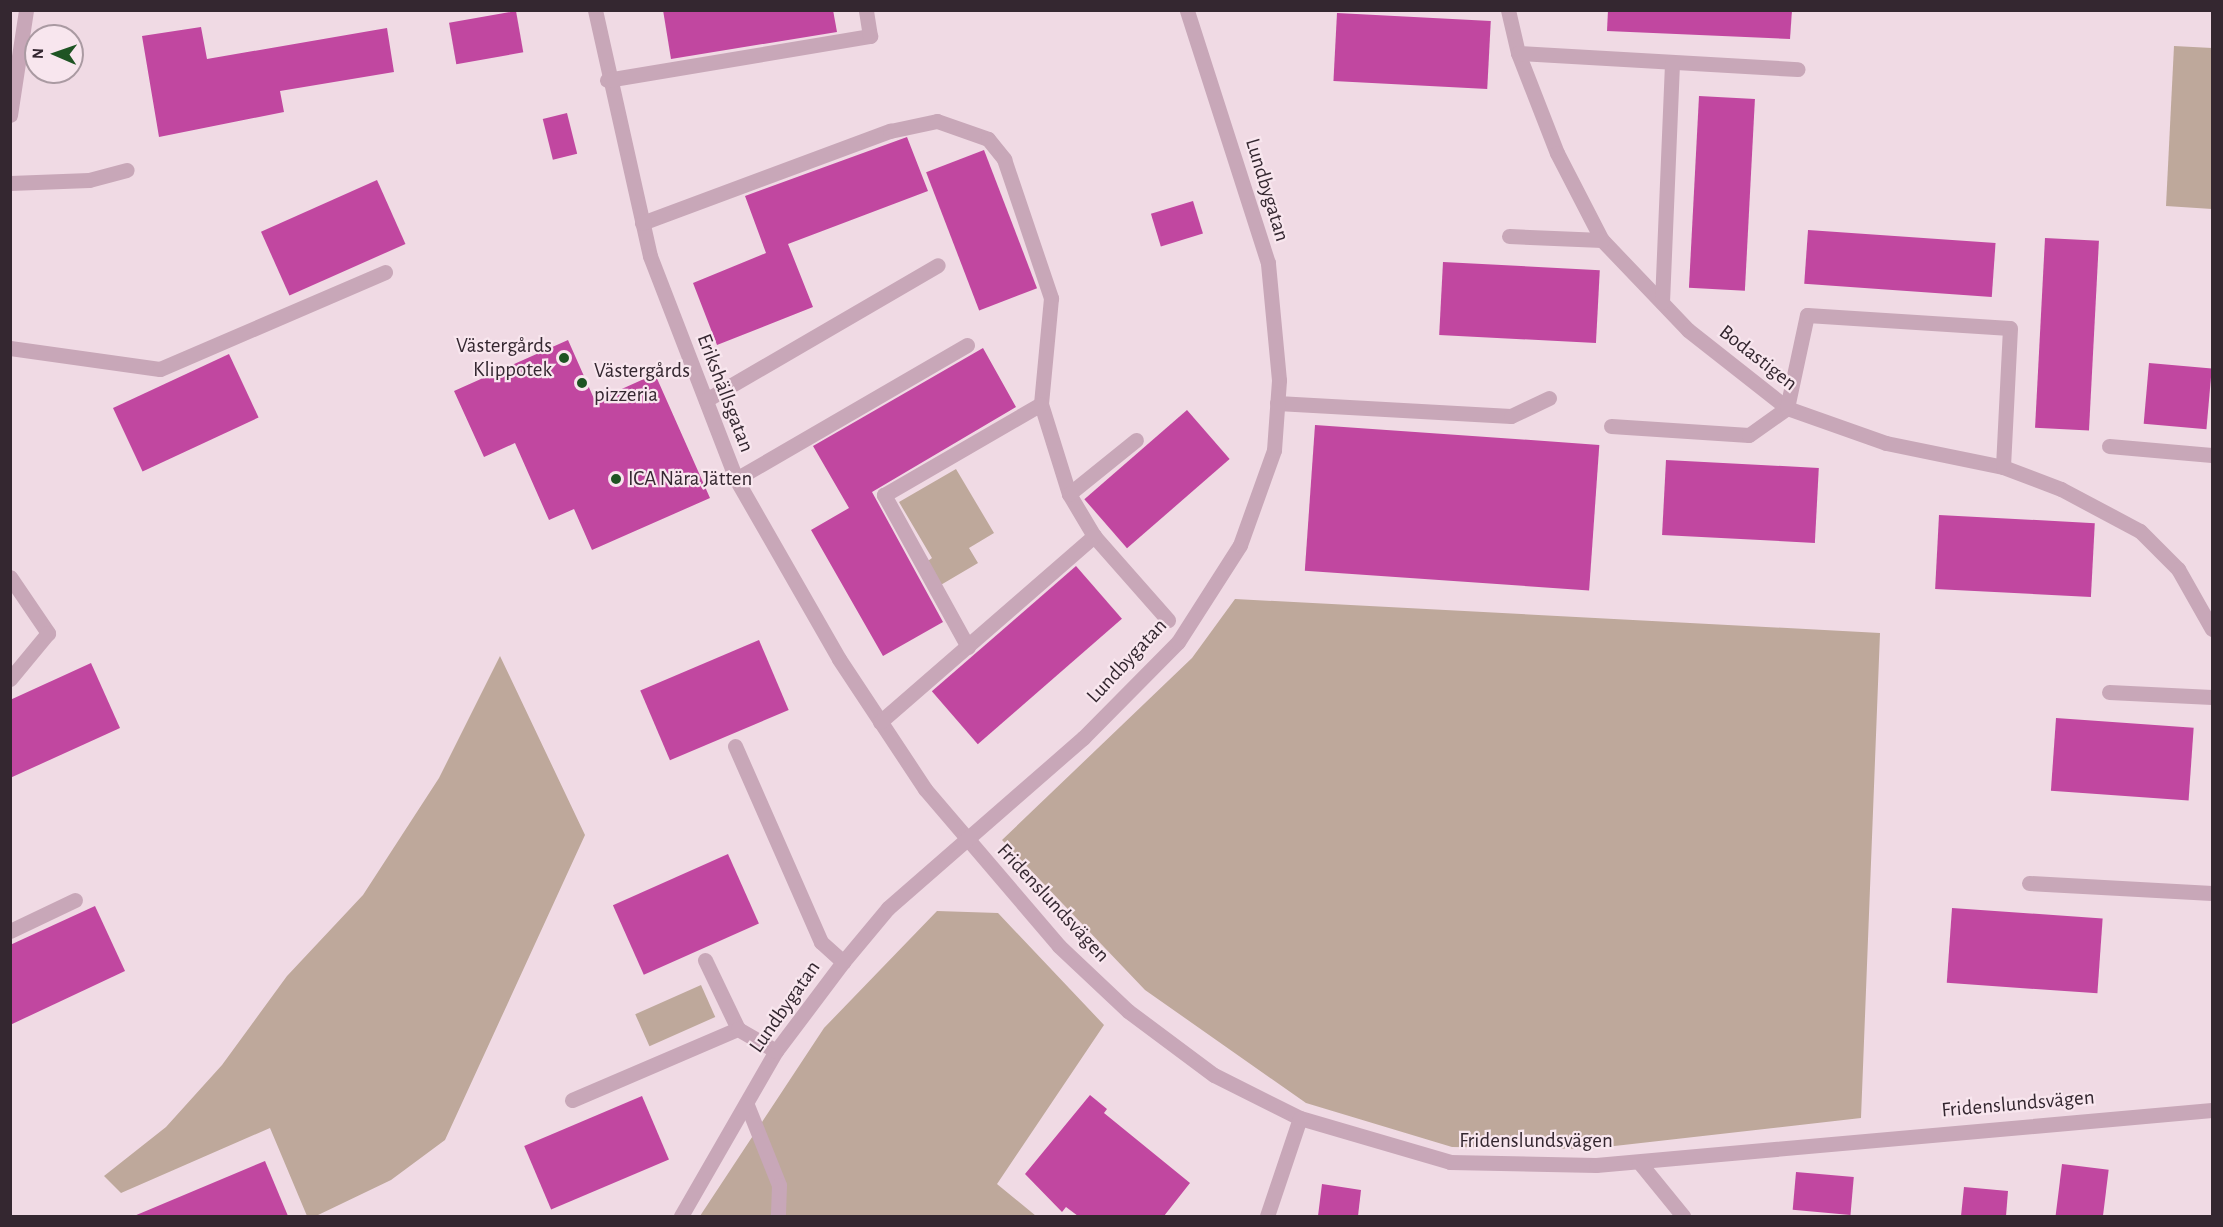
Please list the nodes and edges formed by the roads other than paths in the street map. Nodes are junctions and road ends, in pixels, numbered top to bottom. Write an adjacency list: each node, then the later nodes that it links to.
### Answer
1 (26, 10): 10 (street)
2 (595, 10): 9 (street, Erikshällsgatan)
3 (866, 10): 9 (street)
4 (1187, 10): 23 (street, Lundbygatan)
5 (1508, 10): 6 (street, Bodastigen)
6 (1518, 53): 7 (street); 15 (street, Bodastigen)
7 (1672, 62): 8 (street); 18 (street)
8 (1798, 69)
9 (607, 80): 13 (street, Erikshällsgatan)
10 (10, 115)
11 (127, 170): 12 (street)
12 (10, 183)
13 (642, 223): 22 (street, Erikshällsgatan); 24 (street)
14 (1509, 236): 15 (street)
15 (1602, 240): 18 (street, Bodastigen)
16 (938, 265): 22 (street)
17 (385, 272): 20 (street)
18 (1662, 302): 25 (street, Bodastigen)
19 (967, 345): 31 (street)
20 (10, 348)
21 (1549, 398): 23 (street)
22 (705, 400): 31 (street, Erikshällsgatan)
23 (1277, 403): 43 (street, Lundbygatan)
24 (1041, 404): 32 (street); 37 (street)
25 (1787, 408): 26 (street); 30 (street, Bodastigen); 30 (street)
26 (1611, 426)
27 (1136, 440): 32 (street)
28 (2109, 446): 29 (street)
29 (2212, 455)
30 (2003, 467): 36 (street, Bodastigen)
31 (736, 479): 41 (street, Erikshällsgatan)
32 (1069, 494): 33 (street)
33 (1094, 536): 35 (street); 37 (street)
34 (10, 577): 38 (street)
35 (1168, 620)
36 (2212, 629)
37 (968, 647): 41 (street)
38 (10, 679)
39 (2109, 692): 40 (street)
40 (2212, 697)
41 (880, 722): 43 (street, Erikshällsgatan)
42 (735, 746): 49 (street)
43 (968, 841): 49 (street, Lundbygatan); 55 (street, Fridenslundsvägen)
44 (2029, 883): 45 (street)
45 (2212, 893)
46 (75, 900): 47 (street)
47 (10, 931)
48 (705, 960): 50 (street)
49 (843, 962): 51 (street, Lundbygatan)
50 (738, 1029): 51 (street); 52 (street)
51 (776, 1051): 53 (street, Lundbygatan)
52 (572, 1101)
53 (747, 1105): 57 (street, Lundbygatan); 58 (street)
54 (2212, 1110): 56 (street, Fridenslundsvägen)
55 (1300, 1118): 56 (street, Fridenslundsvägen); 59 (street)
56 (1640, 1162): 60 (street)
57 (681, 1216)
58 (778, 1216)
59 (1267, 1216)
60 (1683, 1216)

